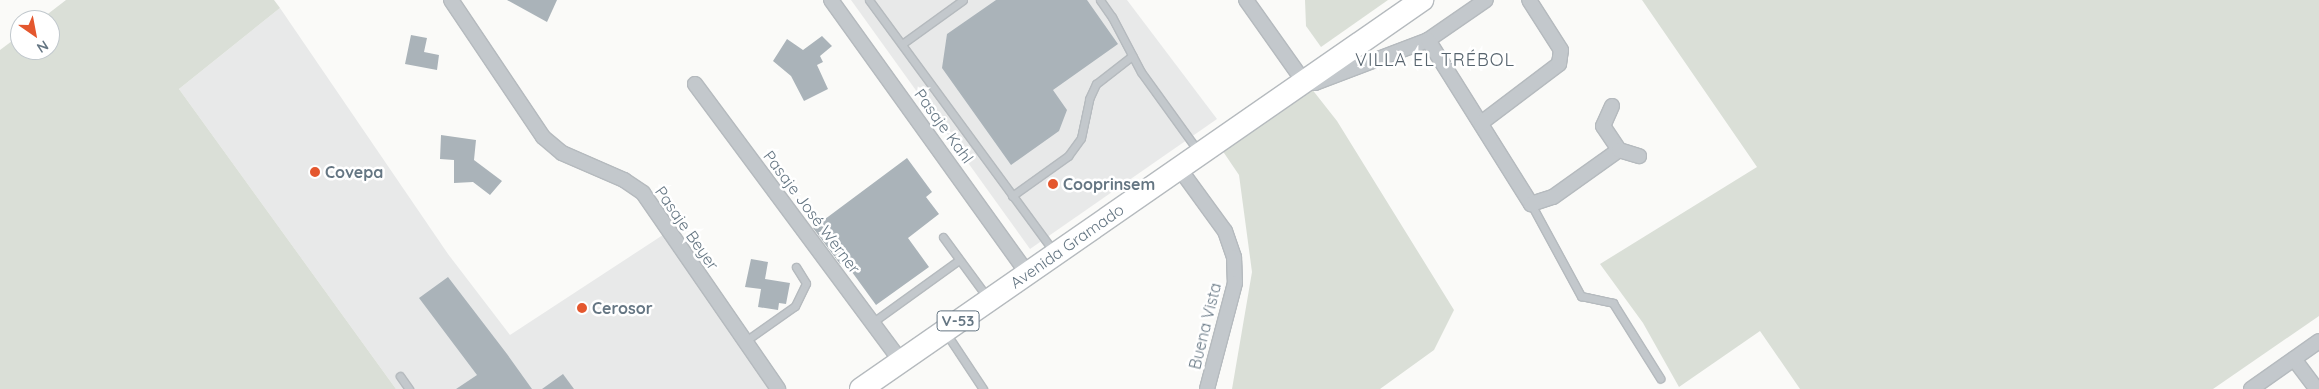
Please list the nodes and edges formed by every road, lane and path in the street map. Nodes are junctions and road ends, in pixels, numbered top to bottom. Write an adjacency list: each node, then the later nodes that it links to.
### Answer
1 (451, 0): 32 (street, Pasaje Beyer)
2 (831, 0): 27 (street, Pasaje Kahl)
3 (869, 0): 11 (lane)
4 (963, 0): 11 (lane)
5 (1100, 0): 12 (lane)
6 (1246, 0): 13 (street)
7 (1422, 0): 13 (main road, Avenida Gramado / V-53)
8 (1486, 0): 10 (street)
9 (1529, 0): 16 (street)
10 (1428, 40): 13 (street); 16 (street)
11 (902, 44): 21 (lane)
12 (1132, 56): 18 (lane); 21 (lane)
13 (1304, 82): 18 (main road, Avenida Gramado / V-53)
14 (695, 84): 29 (street, Pasaje José Werner)
15 (1612, 106): 17 (street)
16 (1481, 123): 22 (street)
17 (1619, 150): 19 (street); 22 (street)
18 (1200, 154): 20 (main road, Avenida Gramado / V-53)
19 (1639, 156)
20 (1179, 168): 24 (main road, Avenida Gramado / V-53); 41 (street, Buena Vista)
21 (1012, 196): 24 (lane)
22 (1531, 204): 36 (lane)
23 (943, 237): 25 (lane)
24 (1056, 254): 27 (main road, Avenida Gramado / V-53)
25 (959, 260): 28 (lane); 29 (lane)
26 (796, 267): 32 (lane)
27 (1027, 273): 28 (main road, Avenida Gramado / V-53)
28 (989, 300): 30 (main road, Avenida Gramado / V-53)
29 (873, 322): 34 (street, Pasaje José Werner)
30 (944, 331): 34 (main road, Avenida Gramado / V-53); 40 (lane)
31 (2319, 341): 33 (street)
32 (744, 342): 38 (street, Pasaje Beyer)
33 (2294, 359): 42 (street); 43 (street)
34 (901, 361): 39 (main road, Avenida Gramado / V-53)
35 (400, 376): 37 (lane)
36 (1660, 378)
37 (409, 389)
38 (778, 389)
39 (860, 389)
40 (983, 389)
41 (1207, 389)
42 (2251, 389)
43 (2317, 389)

